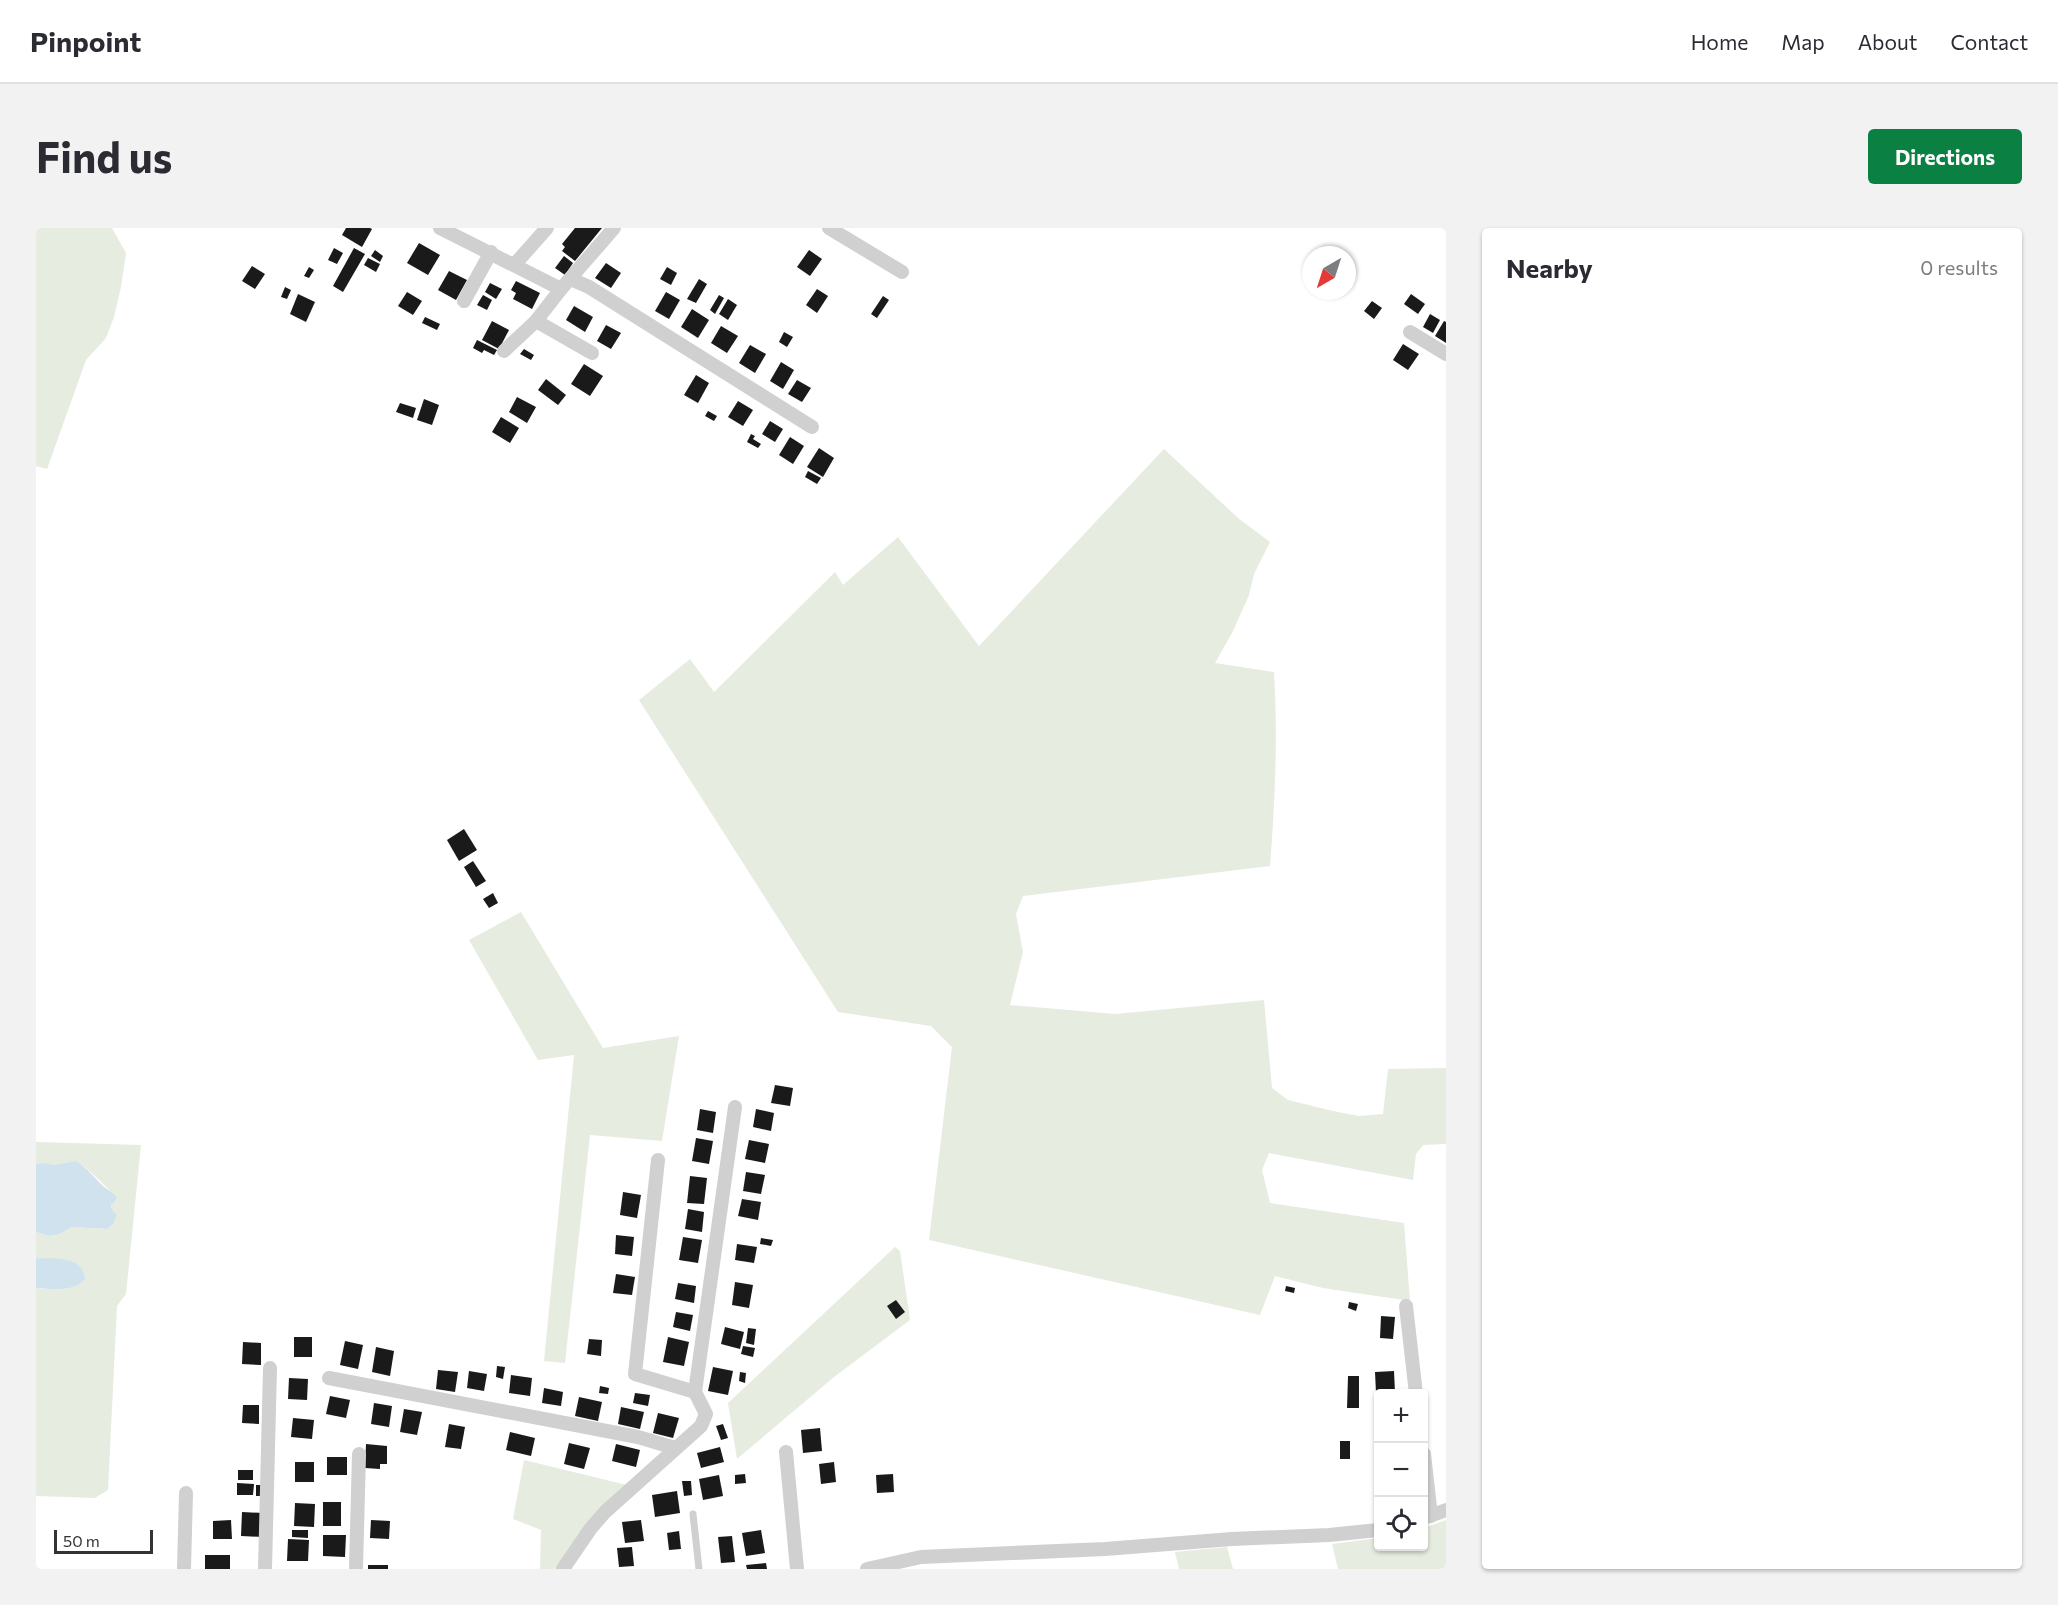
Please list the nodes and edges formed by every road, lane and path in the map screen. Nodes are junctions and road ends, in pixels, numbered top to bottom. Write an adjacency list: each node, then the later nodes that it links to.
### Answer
1 (440, 228): 5 (street)
2 (547, 228): 6 (street)
3 (614, 228): 8 (street)
4 (830, 228): 7 (street)
5 (491, 252): 6 (street); 9 (street)
6 (515, 264): 8 (street)
7 (902, 272)
8 (566, 284): 10 (street); 15 (street)
9 (464, 301)
10 (536, 321): 12 (street); 13 (street)
11 (1410, 332): 14 (street)
12 (504, 351)
13 (592, 354)
14 (1446, 354)
15 (812, 427)
16 (735, 1107): 22 (street)
17 (658, 1160): 22 (street)
18 (1406, 1306): 21 (street)
19 (270, 1368): 32 (street)
20 (329, 1378): 23 (street)
21 (1415, 1389)
22 (696, 1392): 23 (street)
23 (675, 1448): 34 (street)
24 (786, 1452): 36 (street)
25 (359, 1454): 33 (street)
26 (186, 1493): 31 (street)
27 (1446, 1510): 29 (street)
28 (693, 1514): 35 (lane)
29 (1428, 1517)
30 (1374, 1530): 37 (street)
31 (184, 1569)
32 (265, 1569)
33 (356, 1569)
34 (563, 1569)
35 (699, 1569)
36 (796, 1569)
37 (867, 1569)

